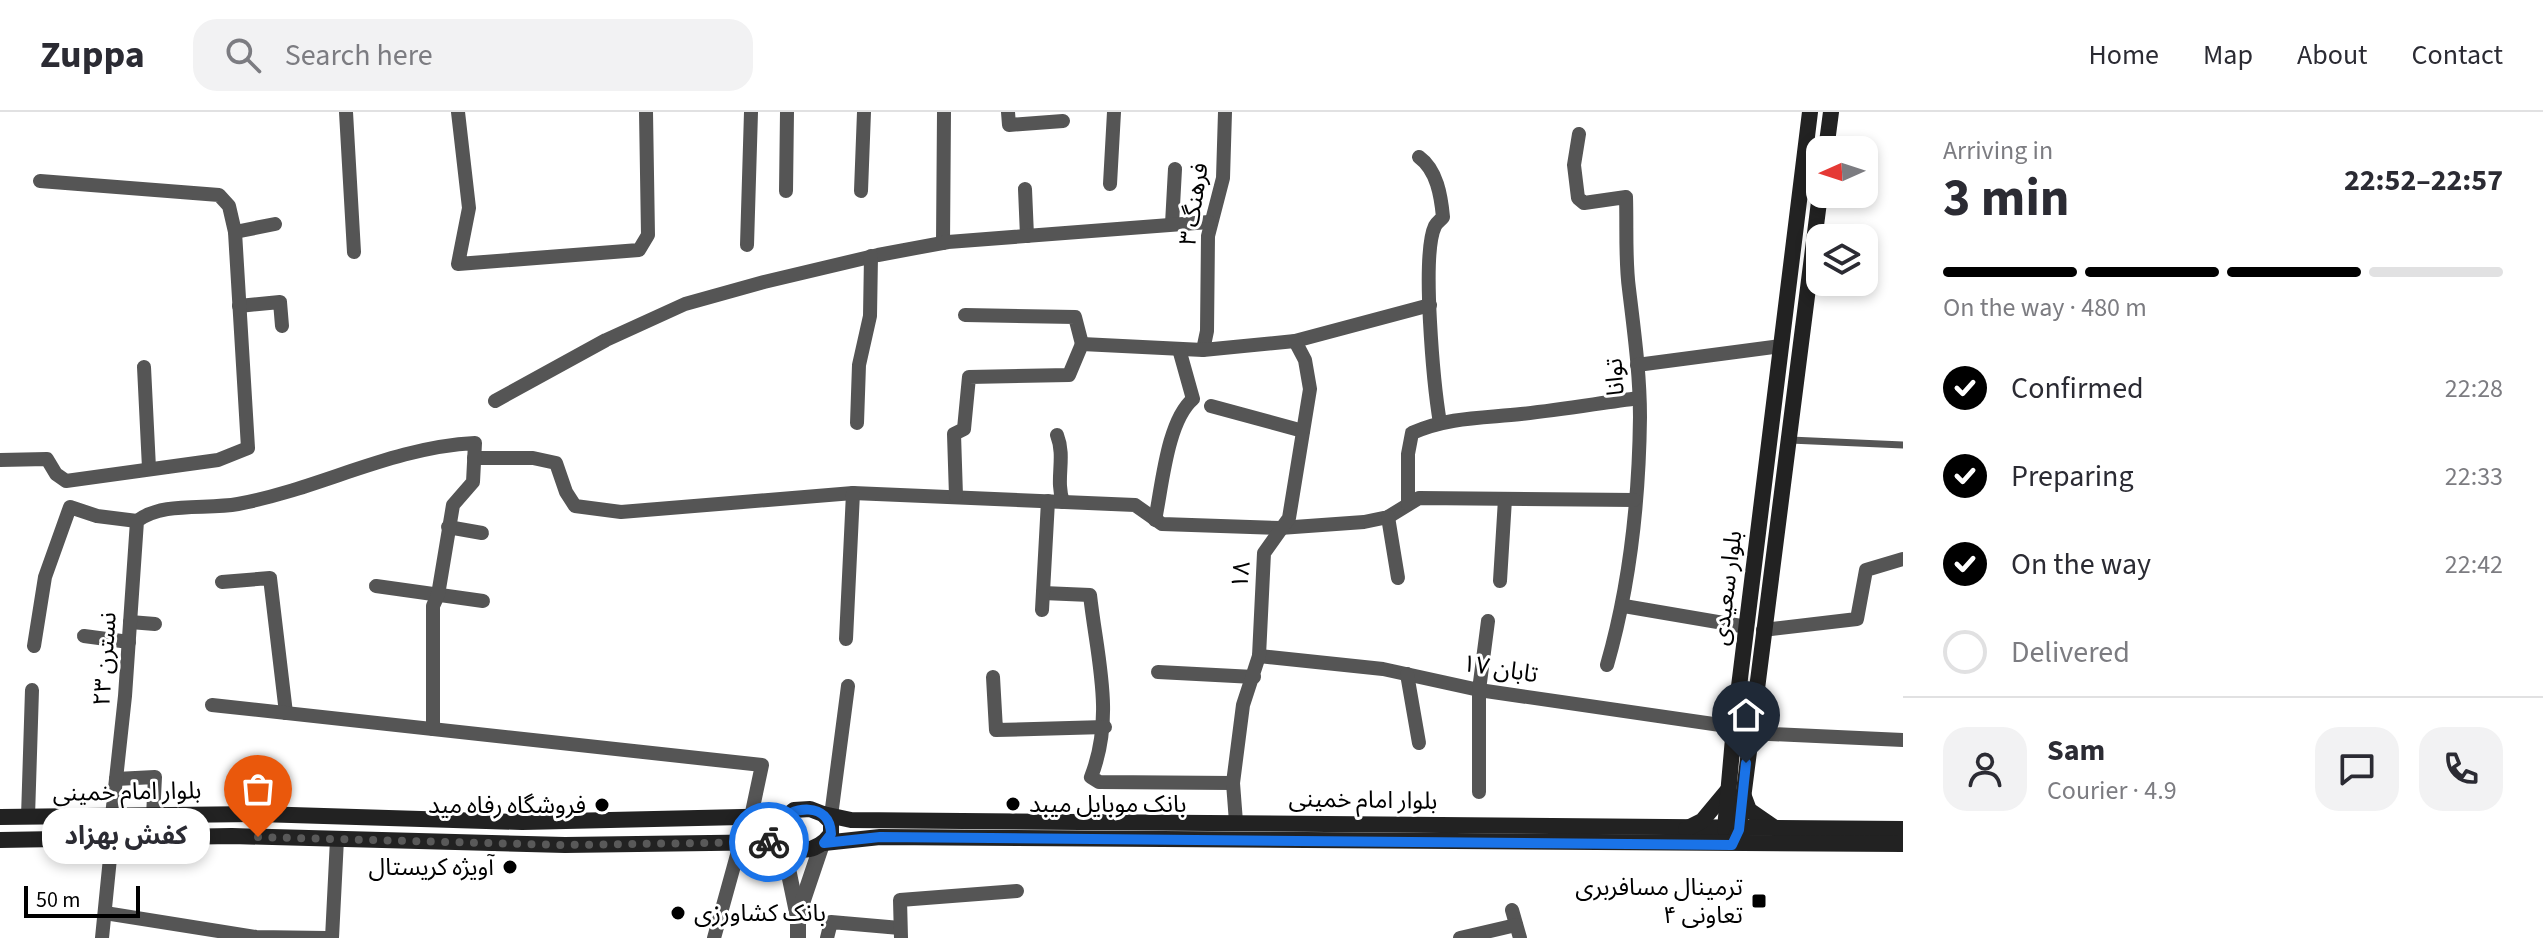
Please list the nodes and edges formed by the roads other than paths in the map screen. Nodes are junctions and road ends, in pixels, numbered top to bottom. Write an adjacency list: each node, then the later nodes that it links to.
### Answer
1 (346, 112): 31 (street)
2 (458, 112): 3 (street)
3 (646, 112)
4 (751, 112): 30 (street)
5 (787, 112): 21 (street)
6 (864, 112): 22 (street)
7 (944, 112): 29 (street)
8 (1008, 112): 13 (street)
9 (1114, 112): 19 (street)
10 (1225, 112): 24 (street, فرهنگ ۳)
11 (1810, 112): 39 (main road, بلوار سعیدی)
12 (1831, 112): 15 (main road)
13 (1063, 121)
14 (1579, 134): 42 (street, توانا)
15 (1828, 136)
16 (1419, 157): 33 (street)
17 (1175, 169): 26 (street)
18 (40, 181): 27 (street)
19 (1110, 184)
20 (1025, 189): 28 (street)
21 (786, 191)
22 (861, 191)
23 (1818, 208): 45 (main road, بلوار سعیدی)
24 (1209, 222): 26 (street); 41 (street, فرهنگ ۳)
25 (275, 224): 27 (street)
26 (1172, 224): 28 (street)
27 (235, 232): 34 (street)
28 (1027, 236): 29 (street)
29 (943, 243): 32 (street)
30 (747, 245)
31 (354, 252)
32 (871, 256): 47 (street); 49 (street)
33 (1430, 305): 37 (street); 50 (street)
34 (239, 306): 36 (street); 57 (street)
35 (965, 315): 38 (street)
36 (282, 326)
37 (1295, 341): 41 (street); 51 (street, ۱۸)
38 (1082, 344): 40 (street); 60 (street)
39 (1781, 346): 42 (street); 44 (main road, بلوار سعیدی)
40 (1179, 349): 41 (street); 67 (street)
41 (1203, 350)
42 (1637, 365): 46 (street, توانا)
43 (144, 367): 57 (street)
44 (1774, 393): 45 (main road); 85 (main road, بلوار سعیدی)
45 (1794, 396): 53 (main road, بلوار سعیدی)
46 (1639, 398): 50 (street); 62 (street, توانا)
47 (495, 401)
48 (1211, 406): 51 (street)
49 (857, 423)
50 (1440, 423): 64 (street)
51 (1303, 431): 70 (street, ۱۸)
52 (1057, 435): 63 (street)
53 (1788, 440): 54 (lane); 85 (main road, بلوار سعیدی)
54 (1903, 445)
55 (474, 458): 59 (street); 68 (street); 69 (street)
56 (0, 460): 58 (street)
57 (149, 468): 58 (street)
58 (66, 481): 65 (street)
59 (853, 493): 60 (street); 87 (street)
60 (956, 496): 63 (street)
61 (1505, 499): 62 (street); 64 (street); 74 (street)
62 (1634, 500): 80 (street, توانا)
63 (1056, 502): 67 (street); 77 (street)
64 (1408, 504): 66 (street)
65 (70, 507): 68 (street); 89 (street)
66 (1388, 517): 70 (street); 73 (street)
67 (1155, 520): 70 (street)
68 (137, 521): 83 (street, نسترن ۲۳)
69 (448, 527): 71 (street); 78 (street)
70 (1280, 528): 90 (street, ۱۸)
71 (482, 533)
72 (1903, 559): 85 (street)
73 (1398, 578)
74 (1500, 581)
75 (222, 582): 100 (street)
76 (376, 586): 78 (street)
77 (1043, 593): 81 (street); 101 (street)
78 (438, 595): 79 (street); 102 (street)
79 (483, 601)
80 (1624, 606): 85 (street); 91 (street, توانا)
81 (1042, 610)
82 (1488, 621): 98 (street)
83 (130, 622): 84 (street); 88 (street, نسترن ۲۳)
84 (155, 624)
85 (1755, 628): 103 (main road, بلوار سعیدی)
86 (84, 636): 88 (street)
87 (846, 639)
88 (129, 642): 106 (street, نسترن ۲۳)
89 (34, 646)
90 (1259, 656): 93 (street, تابان ۱۷); 95 (street, ۱۸)
91 (1607, 665)
92 (1158, 672): 95 (street)
93 (1407, 674): 98 (street, تابان ۱۷); 105 (street)
94 (993, 677): 101 (street)
95 (1254, 677): 107 (street, ۱۸)
96 (848, 686): 110 (street)
97 (32, 690): 115 (street)
98 (1479, 690): 103 (street, تابان ۱۷); 109 (street)
99 (212, 705): 100 (street)
100 (286, 713): 102 (street)
101 (1105, 727): 107 (street)
102 (433, 729): 116 (street)
103 (1742, 730): 104 (street, تابان ۱۷); 108 (main road, بلوار سعیدی)
104 (1903, 740)
105 (1419, 743)
106 (116, 779): 111 (street, نسترن ۲۳); 112 (street)
107 (1233, 783): 117 (street, ۱۸)
108 (1735, 791): 118 (main road); 120 (main road); 121 (main road, بلوار سعیدی)
109 (1479, 792)
110 (827, 815): 113 (main road); 117 (main road, بلوار امام خمینی); 127 (main road)
111 (112, 816): 112 (main road, بلوار امام خمینی); 115 (main road, بلوار امام خمینی)
112 (153, 816): 116 (main road, بلوار امام خمینی)
113 (782, 816): 116 (main road, بلوار امام خمینی); 125 (main road)
114 (0, 817): 115 (main road, بلوار امام خمینی)
115 (28, 817)
116 (751, 817)
117 (1236, 822): 118 (main road, بلوار امام خمینی)
118 (1685, 829): 121 (main road, بلوار امام خمینی)
119 (1903, 829): 120 (main road, بلوار امام خمینی)
120 (1779, 831): 121 (main road, بلوار امام خمینی)
121 (1732, 835): 127 (main road, بلوار امام خمینی); 128 (main road, بلوار امام خمینی)
122 (112, 838): 123 (main road, بلوار امام خمینی); 124 (main road, بلوار امام خمینی); 130 (street)
123 (337, 839): 126 (main road, بلوار امام خمینی); 136 (street)
124 (0, 840)
125 (782, 843): 126 (main road, بلوار امام خمینی); 127 (main road); 131 (street)
126 (740, 844): 137 (street)
127 (823, 844): 131 (street)
128 (1903, 844)
129 (1017, 891): 133 (street)
130 (105, 913): 134 (street); 135 (street)
131 (798, 917): 138 (street)
132 (1516, 924): 140 (street)
133 (900, 933): 139 (street)
134 (102, 938)
135 (326, 938)
136 (332, 938)
137 (714, 938)
138 (798, 938)
139 (827, 938)
140 (1460, 938)

